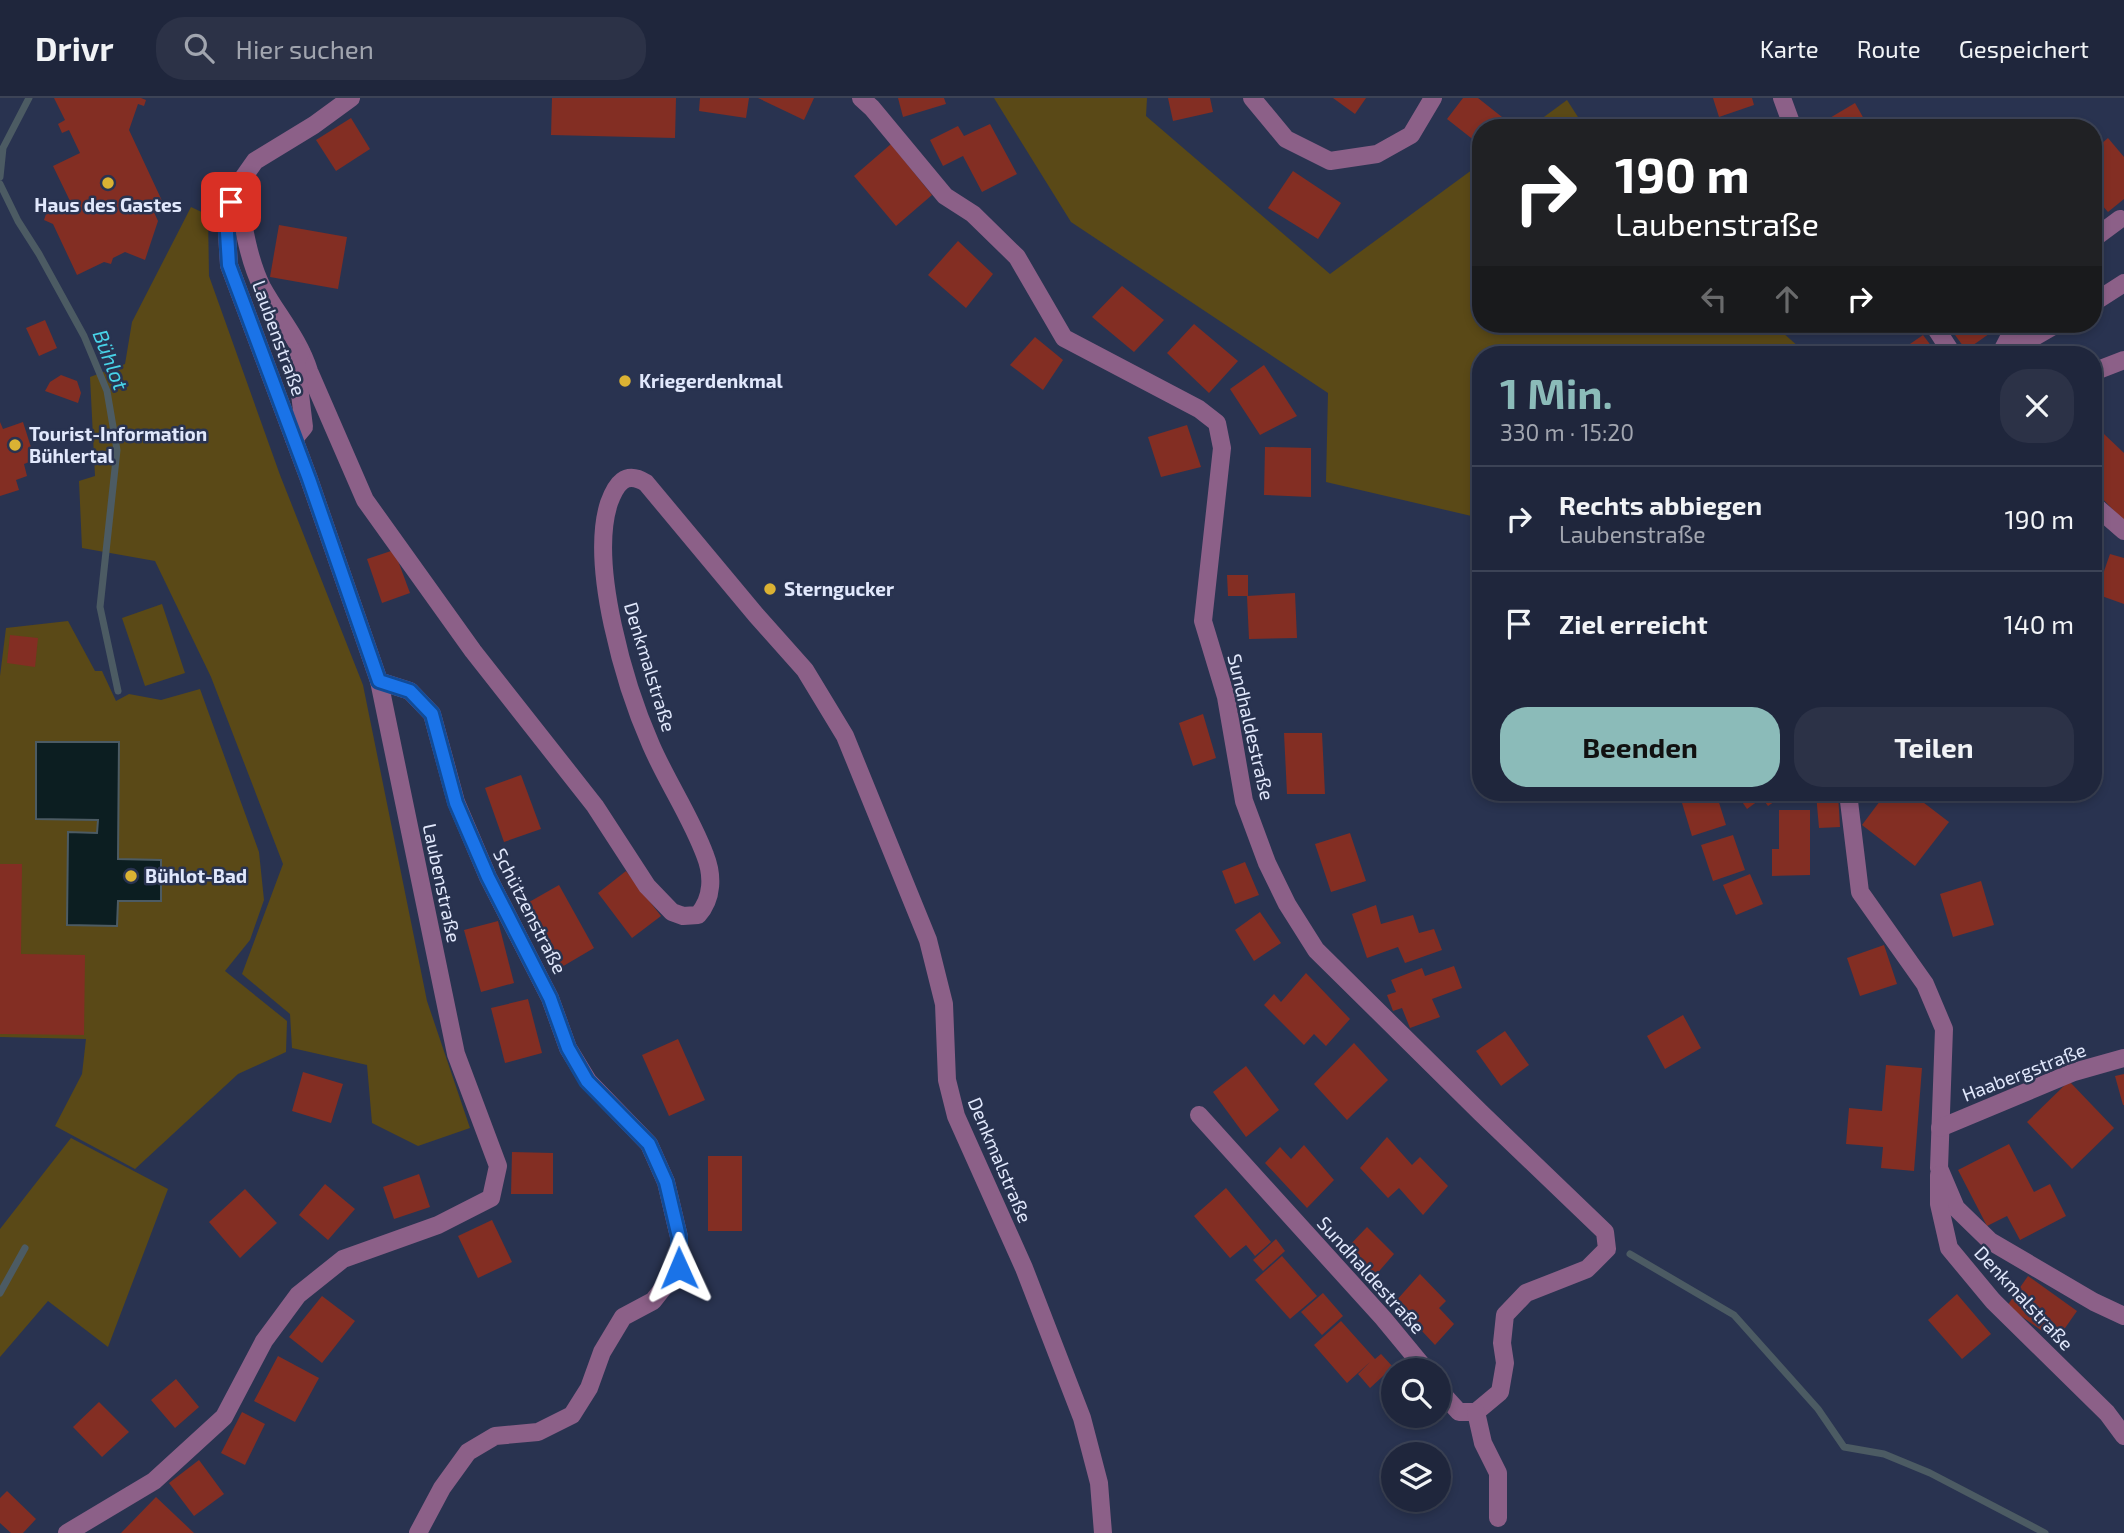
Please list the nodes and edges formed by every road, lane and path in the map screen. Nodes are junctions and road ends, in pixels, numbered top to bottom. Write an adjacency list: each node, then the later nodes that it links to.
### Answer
1 (351, 98): 7 (street, Laubenstraße)
2 (860, 98): 29 (street, Sundhaldestraße)
3 (1252, 98): 4 (street)
4 (1433, 98)
5 (1782, 98): 6 (street)
6 (1790, 119)
7 (236, 188): 14 (street, Denkmalstraße); 17 (street, Laubenstraße)
8 (2120, 219): 9 (street)
9 (2102, 232)
10 (2124, 283): 11 (street)
11 (2102, 297)
12 (2041, 333): 13 (street)
13 (2018, 346)
14 (302, 349): 17 (street); 34 (street, Denkmalstraße)
15 (2124, 360): 16 (street)
16 (2102, 369)
17 (294, 439): 20 (street, Laubenstraße)
18 (2102, 512): 19 (street)
19 (2124, 531)
20 (379, 681): 32 (street, Laubenstraße); 33 (street, Schützenstraße)
21 (1849, 801): 24 (street, Haabergstraße)
22 (2124, 1058): 24 (street, Haabergstraße)
23 (1199, 1115): 27 (street, Sundhaldestraße)
24 (1940, 1128): 25 (street, Haabergstraße)
25 (1939, 1168): 26 (street, Haabergstraße); 30 (street, Denkmalstraße)
26 (2124, 1316)
27 (1416, 1358)
28 (1451, 1403): 29 (street)
29 (1476, 1412): 31 (street)
30 (2124, 1436)
31 (1498, 1518)
32 (67, 1533)
33 (418, 1533)
34 (1103, 1533)

